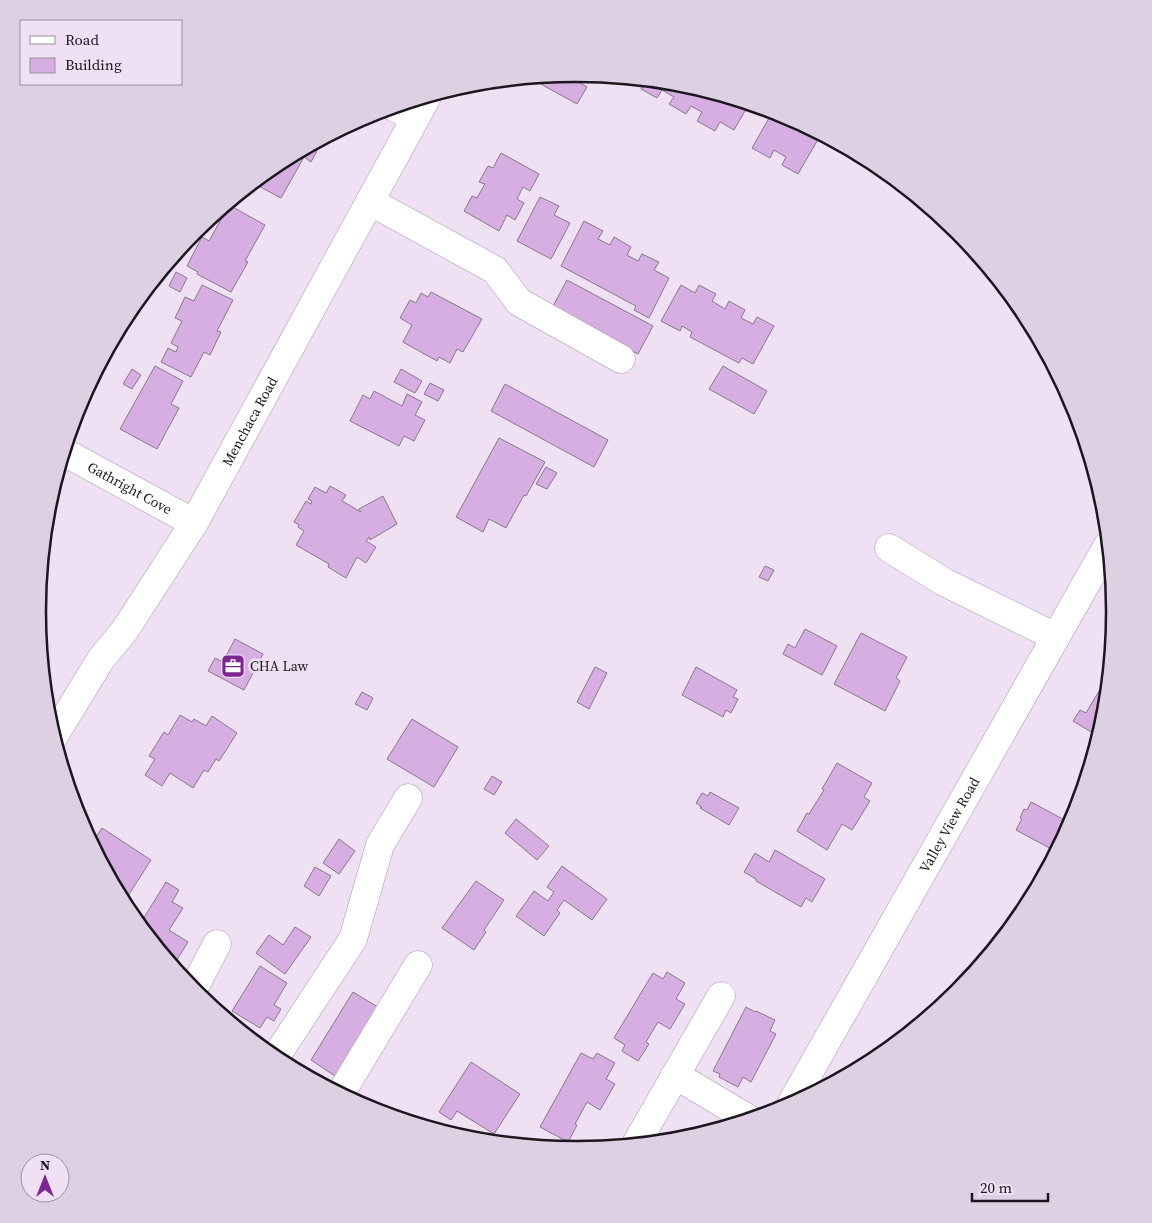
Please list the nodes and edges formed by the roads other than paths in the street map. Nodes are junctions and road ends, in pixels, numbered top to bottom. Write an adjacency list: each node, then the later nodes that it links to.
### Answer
1 (411, 108): 2 (street, Menchaca Road)
2 (371, 202): 3 (street); 5 (street, Menchaca Road)
3 (621, 359)
4 (70, 455): 5 (street, Gathright Cove)
5 (194, 523): 9 (street, Menchaca Road)
6 (889, 548): 8 (street)
7 (1103, 556): 8 (street, Valley View Road)
8 (1056, 637): 17 (street, Valley View Road)
9 (59, 728)
10 (408, 798): 15 (street)
11 (217, 944): 13 (street)
12 (418, 965): 18 (street)
13 (197, 982)
14 (721, 996): 16 (street)
15 (280, 1051)
16 (675, 1075): 20 (street); 21 (street)
17 (819, 1078): 19 (street, Valley View Road)
18 (344, 1088)
19 (809, 1088)
20 (741, 1114)
21 (640, 1137)

